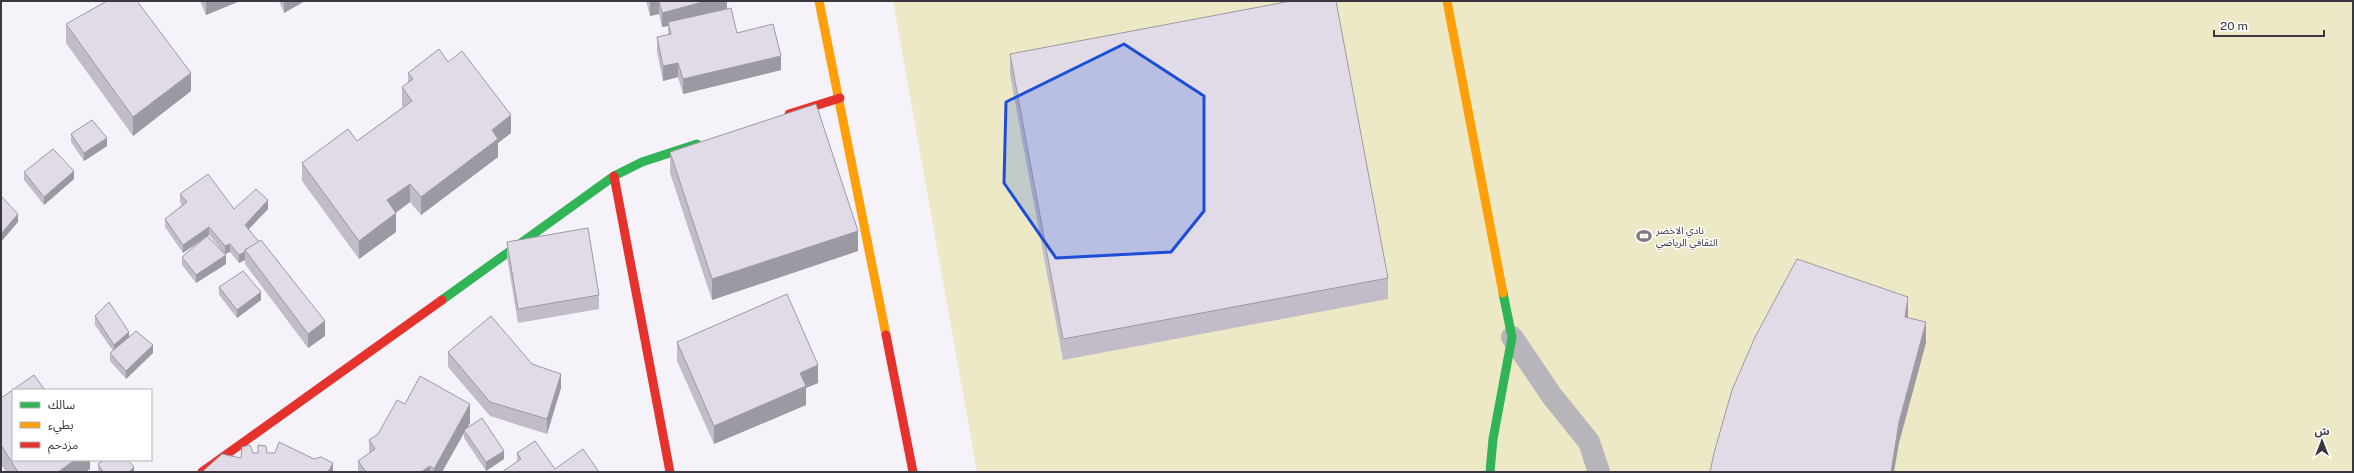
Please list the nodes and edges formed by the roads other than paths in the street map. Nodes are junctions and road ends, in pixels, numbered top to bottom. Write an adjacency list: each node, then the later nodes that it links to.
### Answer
1 (820, 1): 3 (street)
2 (1447, 1): 7 (street)
3 (840, 98): 4 (street); 10 (street)
4 (781, 117)
5 (708, 141): 6 (street)
6 (614, 176): 8 (street); 9 (street)
7 (1512, 337): 11 (street); 12 (street)
8 (202, 472)
9 (670, 472)
10 (913, 472)
11 (1490, 472)
12 (1599, 472)

